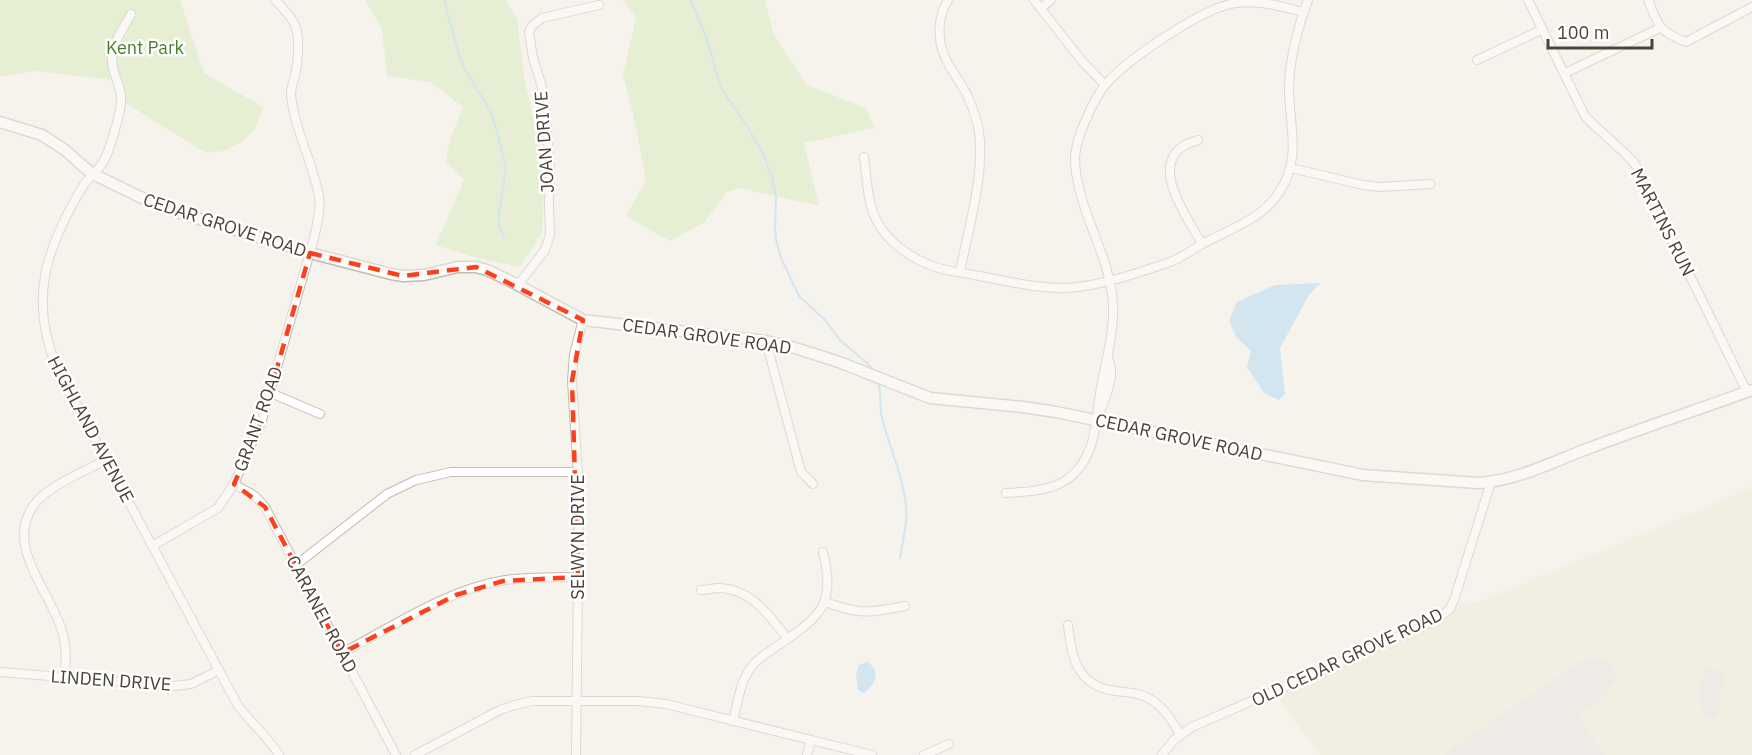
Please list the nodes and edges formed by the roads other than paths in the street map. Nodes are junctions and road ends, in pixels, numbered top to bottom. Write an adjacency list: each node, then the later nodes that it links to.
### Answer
1 (274, 0): 25 (street, GRANT ROAD)
2 (948, 0): 26 (street)
3 (1034, 0): 10 (street)
4 (1051, 0): 10 (street)
5 (1308, 0): 11 (street)
6 (1528, 0): 14 (street, MARTINS RUN)
7 (1648, 0): 13 (street)
8 (599, 5): 28 (street, JOAN DRIVE)
9 (1752, 7): 13 (street)
10 (1041, 8): 17 (street)
11 (1303, 12): 17 (street); 21 (street)
12 (131, 15): 22 (street, HIGHLAND AVENUE)
13 (1660, 28): 16 (street)
14 (1541, 30): 15 (street); 16 (street, MARTINS RUN)
15 (1477, 60)
16 (1565, 73): 31 (street, MARTINS RUN)
17 (1105, 85): 27 (street)
18 (0, 122): 22 (street, CEDAR GROVE ROAD)
19 (1198, 140): 24 (street)
20 (864, 157): 26 (street)
21 (1291, 168): 23 (street); 24 (street)
22 (93, 174): 25 (street, CEDAR GROVE ROAD); 35 (street, HIGHLAND AVENUE)
23 (1430, 184)
24 (1202, 244): 27 (street)
25 (310, 253): 28 (street, CEDAR GROVE ROAD); 32 (street, GRANT ROAD)
26 (960, 272): 27 (street)
27 (1109, 280): 34 (street)
28 (518, 285): 29 (street, CEDAR GROVE ROAD)
29 (583, 320): 30 (street, CEDAR GROVE ROAD); 36 (street, SELWYN DRIVE)
30 (766, 341): 34 (street, CEDAR GROVE ROAD); 39 (street)
31 (1750, 391): 37 (street, CEDAR GROVE ROAD)
32 (271, 393): 33 (street); 38 (street, GRANT ROAD)
33 (320, 414)
34 (1097, 421): 37 (street, CEDAR GROVE ROAD); 40 (street)
35 (106, 460): 41 (street, HIGHLAND AVENUE); 53 (street)
36 (578, 472): 43 (street); 44 (street, SELWYN DRIVE)
37 (1491, 482): 56 (street, OLD CEDAR GROVE ROAD)
38 (234, 484): 41 (street, GRANT ROAD); 43 (street, CARANEL ROAD)
39 (813, 484)
40 (1006, 493)
41 (152, 546): 51 (street, HIGHLAND AVENUE)
42 (823, 552): 46 (street)
43 (296, 565): 50 (street, CARANEL ROAD)
44 (578, 577): 50 (street); 54 (street, SELWYN DRIVE)
45 (701, 590): 49 (street)
46 (825, 602): 47 (street); 49 (street)
47 (905, 606)
48 (1068, 625): 56 (street)
49 (788, 639): 55 (street)
50 (342, 653): 60 (street, CARANEL ROAD)
51 (219, 670): 53 (street, LINDEN DRIVE); 59 (street, HIGHLAND AVENUE)
52 (0, 672): 53 (street, LINDEN DRIVE)
53 (65, 677)
54 (577, 701): 55 (street); 61 (street); 62 (street, SELWYN DRIVE)
55 (733, 721): 57 (street)
56 (1180, 734): 66 (street, OLD CEDAR GROVE ROAD)
57 (811, 740): 63 (street); 64 (street)
58 (949, 744): 65 (street)
59 (279, 755)
60 (396, 755)
61 (415, 755)
62 (576, 755)
63 (807, 755)
64 (872, 755)
65 (924, 755)
66 (1162, 755)

